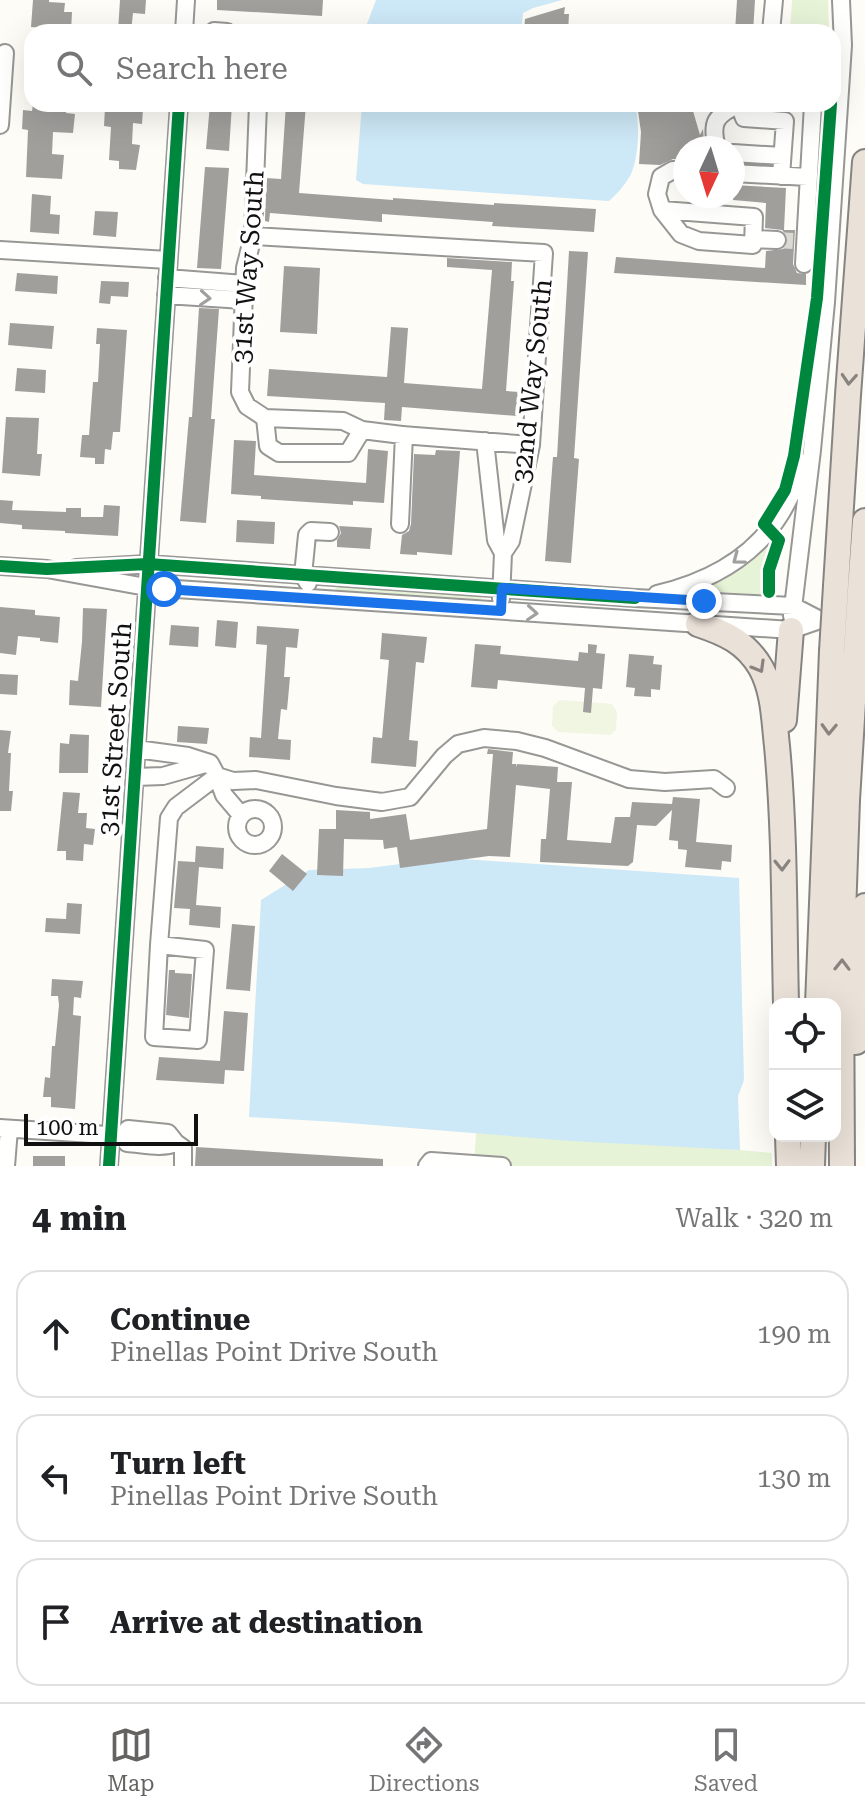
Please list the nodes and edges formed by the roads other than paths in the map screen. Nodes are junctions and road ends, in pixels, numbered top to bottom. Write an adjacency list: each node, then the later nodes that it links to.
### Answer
1 (186, 0): 4 (street)
2 (774, 0): 5 (street)
3 (841, 0): 7 (street)
4 (184, 24)
5 (772, 24)
6 (5, 53): 14 (street)
7 (841, 73)
8 (178, 112): 30 (street, 31st Street South)
9 (258, 112): 26 (street, 31st Way South)
10 (723, 112): 17 (street)
11 (742, 112): 19 (street)
12 (812, 112): 15 (street)
13 (838, 112): 16 (street)
14 (0, 125)
15 (811, 128): 16 (street); 24 (street)
16 (837, 130): 39 (street)
17 (714, 136)
18 (745, 154): 19 (street)
19 (782, 156): 23 (street)
20 (865, 162): 51 (highway, one-way to 51)
21 (673, 170): 25 (street)
22 (745, 174): 23 (street)
23 (781, 176): 24 (street)
24 (808, 177): 28 (street)
25 (662, 210): 27 (street); 27 (street)
26 (253, 236): 33 (street, 31st Way South); 38 (street, 32nd Way South)
27 (753, 239): 28 (street)
28 (792, 241): 31 (street)
29 (0, 250): 30 (street)
30 (168, 260): 32 (street, 31st Street South)
31 (804, 264)
32 (166, 287): 33 (street); 46 (street, 31st Street South)
33 (244, 292): 34 (street, 31st Way South)
34 (265, 418): 35 (street); 35 (street)
35 (362, 430): 36 (street)
36 (404, 435): 37 (street); 43 (street)
37 (485, 441): 38 (street); 41 (street, 32nd Way South)
38 (531, 445): 42 (street, 32nd Way South)
39 (812, 450): 54 (street, one-way to 54); 57 (street)
40 (865, 521): 51 (highway)
41 (494, 522): 42 (street); 45 (street, 32nd Way South)
42 (515, 523): 45 (street, 32nd Way South)
43 (400, 524)
44 (330, 532): 49 (street)
45 (503, 553): 52 (street, 32nd Way South)
46 (148, 564): 48 (street); 49 (street); 50 (street, 31st Street South)
47 (0, 566): 48 (street)
48 (47, 569): 50 (street)
49 (303, 575): 52 (street); 55 (street)
50 (146, 587): 55 (street); 62 (street, 31st Street South)
51 (848, 587): 61 (highway, bridge)
52 (502, 588): 53 (street); 56 (street, 32nd Way South)
53 (613, 596): 54 (street); 58 (street)
54 (635, 598): 57 (street)
55 (316, 599): 56 (street)
56 (501, 611): 58 (street, one-way to 58)
57 (792, 618): 59 (street); 60 (street); 65 (highway)
58 (628, 619): 60 (street)
59 (865, 623)
60 (698, 624): 65 (highway, one-way to 65)
61 (844, 652): 71 (highway, one-way to 71); 72 (highway, one-way to 61)
62 (136, 749): 63 (street); 64 (street, 31st Street South)
63 (214, 770): 64 (street); 66 (street); 67 (street); 69 (street)
64 (135, 777): 74 (street, 31st Street South)
65 (781, 787): 70 (highway, one-way to 70)
66 (726, 788)
67 (241, 815)
68 (865, 906): 72 (highway)
69 (159, 945): 69 (street)
70 (786, 998)
71 (818, 998)
72 (842, 1127): 84 (highway)
73 (4, 1128): 74 (street); 78 (street)
74 (116, 1136): 79 (street, 31st Street South); 80 (street)
75 (788, 1142): 82 (highway)
76 (813, 1142): 83 (highway)
77 (429, 1164): 81 (street)
78 (6, 1166)
79 (109, 1166)
80 (183, 1166)
81 (502, 1166)
82 (789, 1166)
83 (812, 1166)
84 (842, 1166)

